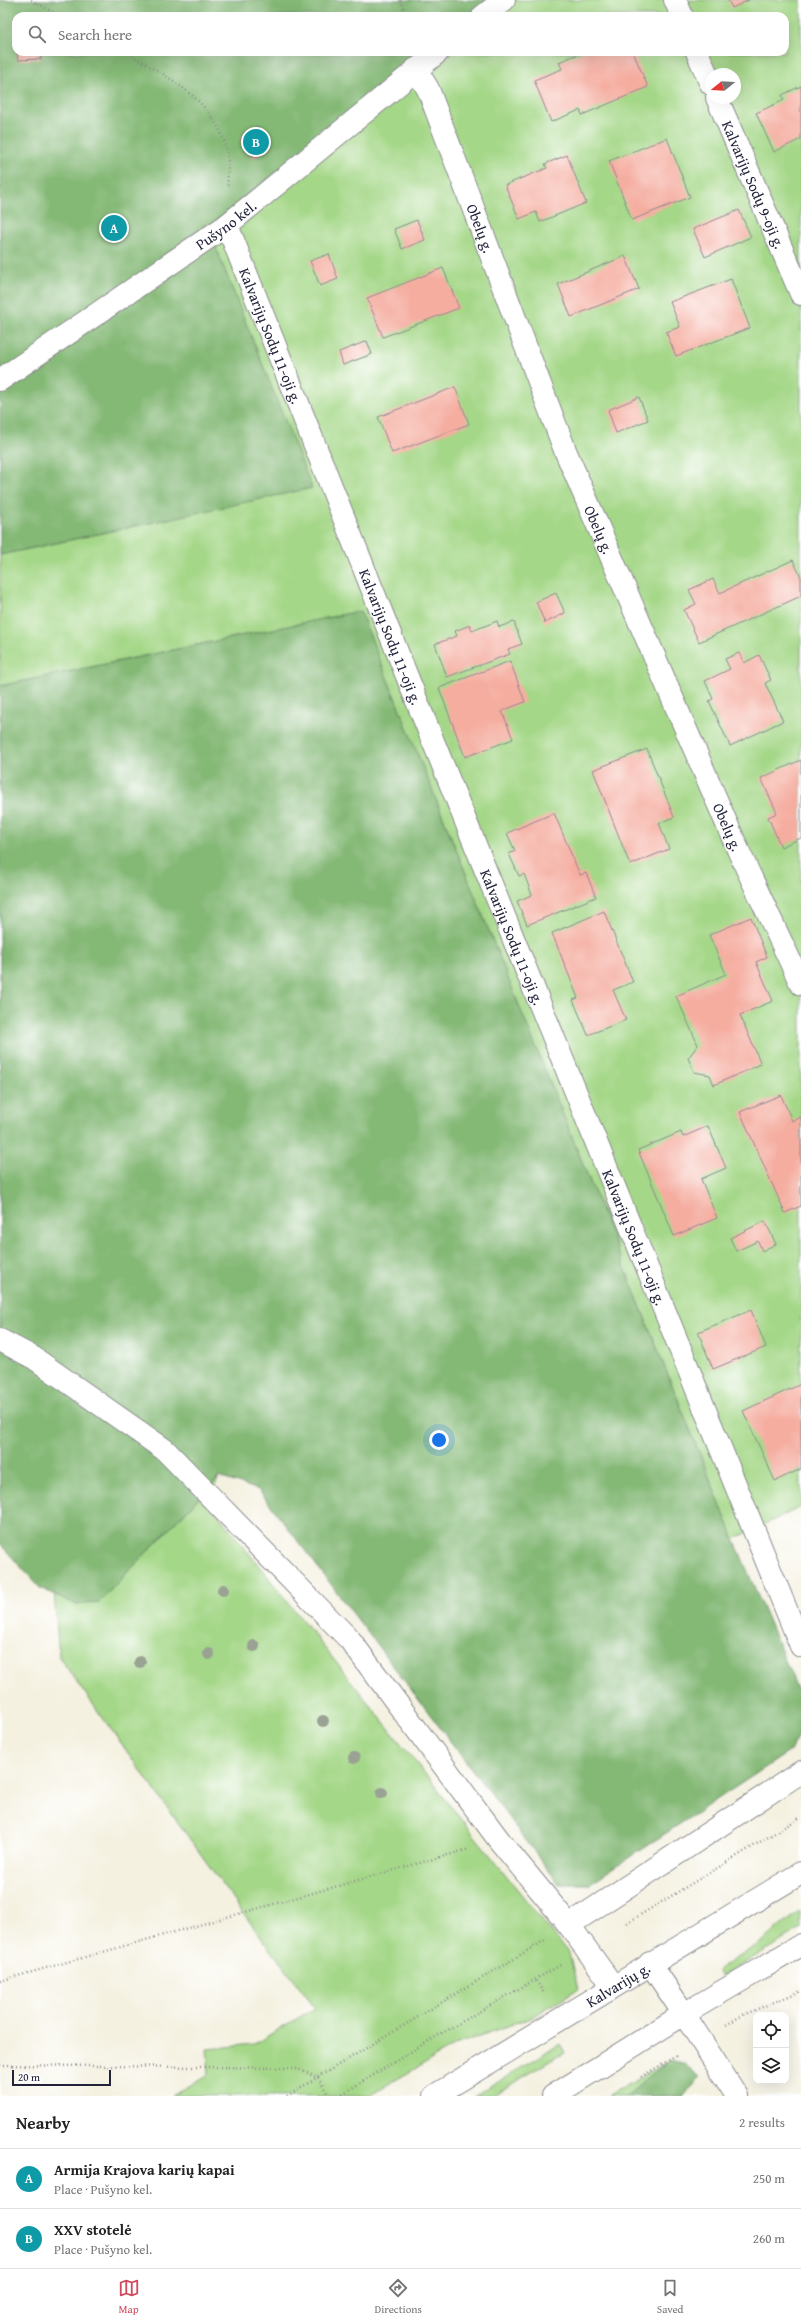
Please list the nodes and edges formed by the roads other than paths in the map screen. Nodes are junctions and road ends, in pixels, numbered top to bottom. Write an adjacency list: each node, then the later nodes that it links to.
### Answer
1 (504, 0): 3 (street)
2 (675, 0): 4 (street)
3 (488, 12)
4 (680, 12)
5 (433, 56): 7 (street, Pušyno kel.)
6 (700, 56): 8 (street)
7 (416, 69): 10 (street, Pušyno kel.); 13 (street, Obelų g.)
8 (705, 69)
9 (720, 104): 11 (street, Kalvarijų Sodų 9-oji g.)
10 (227, 225): 12 (street, Pušyno kel.); 15 (street, Kalvarijų Sodų 11-oji g.)
11 (801, 294)
12 (0, 380)
13 (801, 984)
14 (0, 1340): 18 (street)
15 (801, 1646)
16 (801, 1772): 18 (street)
17 (801, 1873): 20 (street, Kalvarijų g.)
18 (569, 1925): 21 (street)
19 (801, 1945): 22 (street)
20 (650, 1963): 21 (street, Kalvarijų g.); 22 (street)
21 (613, 1986): 23 (street, Kalvarijų g.)
22 (684, 2014): 24 (street); 25 (street)
23 (434, 2096)
24 (553, 2096)
25 (737, 2096)

